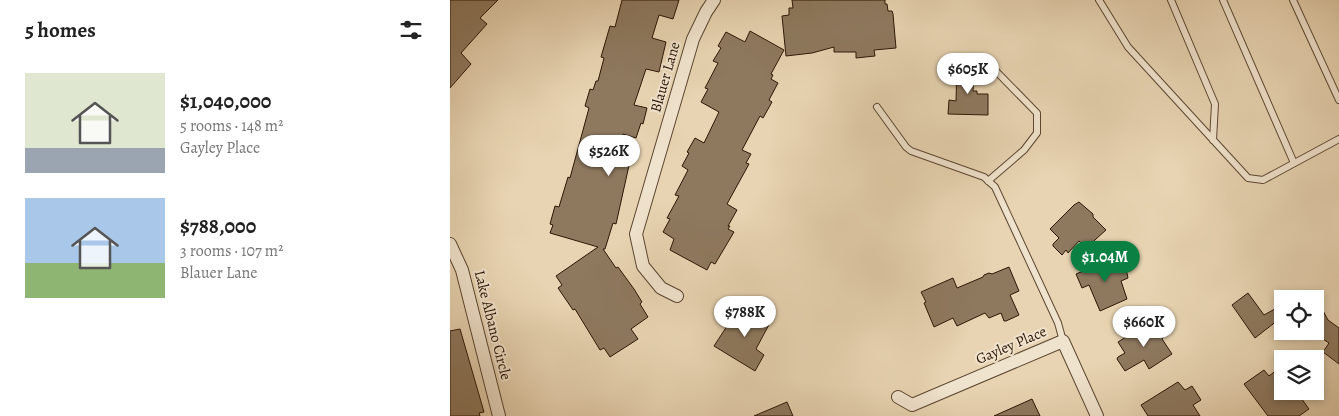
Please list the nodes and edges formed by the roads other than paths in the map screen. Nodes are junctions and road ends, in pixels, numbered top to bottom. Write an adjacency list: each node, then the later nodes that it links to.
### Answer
1 (714, 0): 14 (street, Blauer Lane)
2 (1099, 0): 10 (lane)
3 (1171, 0): 10 (lane)
4 (1223, 0): 11 (lane)
5 (1293, 0): 7 (lane)
6 (989, 64): 12 (lane)
7 (1339, 100)
8 (877, 107): 12 (lane)
9 (1339, 139): 11 (lane)
10 (1214, 140): 11 (lane)
11 (1294, 163)
12 (988, 181): 15 (lane)
13 (450, 244): 17 (street, Lake Albano Circle)
14 (677, 296)
15 (1063, 341): 16 (street, Gayley Place); 18 (street, Gayley Place)
16 (898, 397)
17 (499, 416)
18 (1097, 416)

